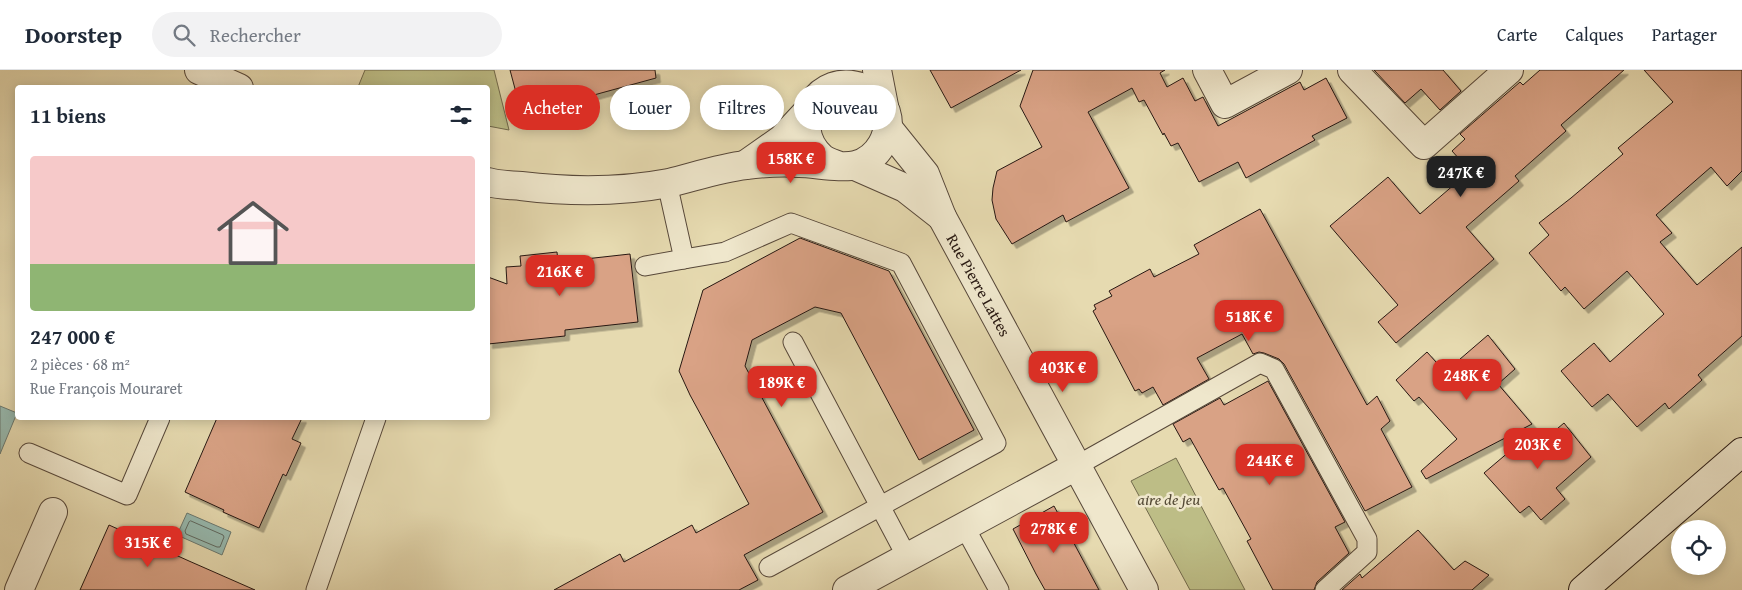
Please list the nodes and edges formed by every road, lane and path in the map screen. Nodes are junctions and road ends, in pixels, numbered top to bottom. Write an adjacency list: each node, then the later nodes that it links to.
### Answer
1 (199, 70): 8 (street)
2 (877, 70): 10 (street, Rue Pierre Lattes)
3 (1207, 70): 4 (street)
4 (1288, 70)
5 (1352, 70): 6 (street)
6 (1509, 70)
7 (836, 78): 9 (street)
8 (232, 85)
9 (852, 85)
10 (880, 85)
11 (794, 126): 15 (street)
12 (806, 130): 16 (street)
13 (885, 130): 16 (street)
14 (894, 130): 19 (street, Rue Pierre Lattes)
15 (746, 165): 16 (street); 18 (street)
16 (846, 166): 19 (street, Rue Pierre Lattes)
17 (490, 182): 18 (street)
18 (667, 183): 20 (lane)
19 (942, 217): 27 (street, Rue Pierre Lattes)
20 (684, 259): 21 (lane); 28 (lane)
21 (645, 266)
22 (793, 342): 28 (lane)
23 (159, 420): 26 (lane)
24 (375, 420): 34 (lane)
25 (1742, 452): 39 (street)
26 (29, 453)
27 (1078, 465): 30 (street); 37 (street, Rue Pierre Lattes); 38 (lane)
28 (880, 507): 31 (lane); 32 (lane)
29 (53, 512): 33 (street)
30 (964, 526): 31 (street); 36 (lane)
31 (907, 557): 35 (street)
32 (769, 567)
33 (19, 590)
34 (316, 590)
35 (847, 590)
36 (999, 590)
37 (1144, 590)
38 (1325, 590)
39 (1583, 590)

